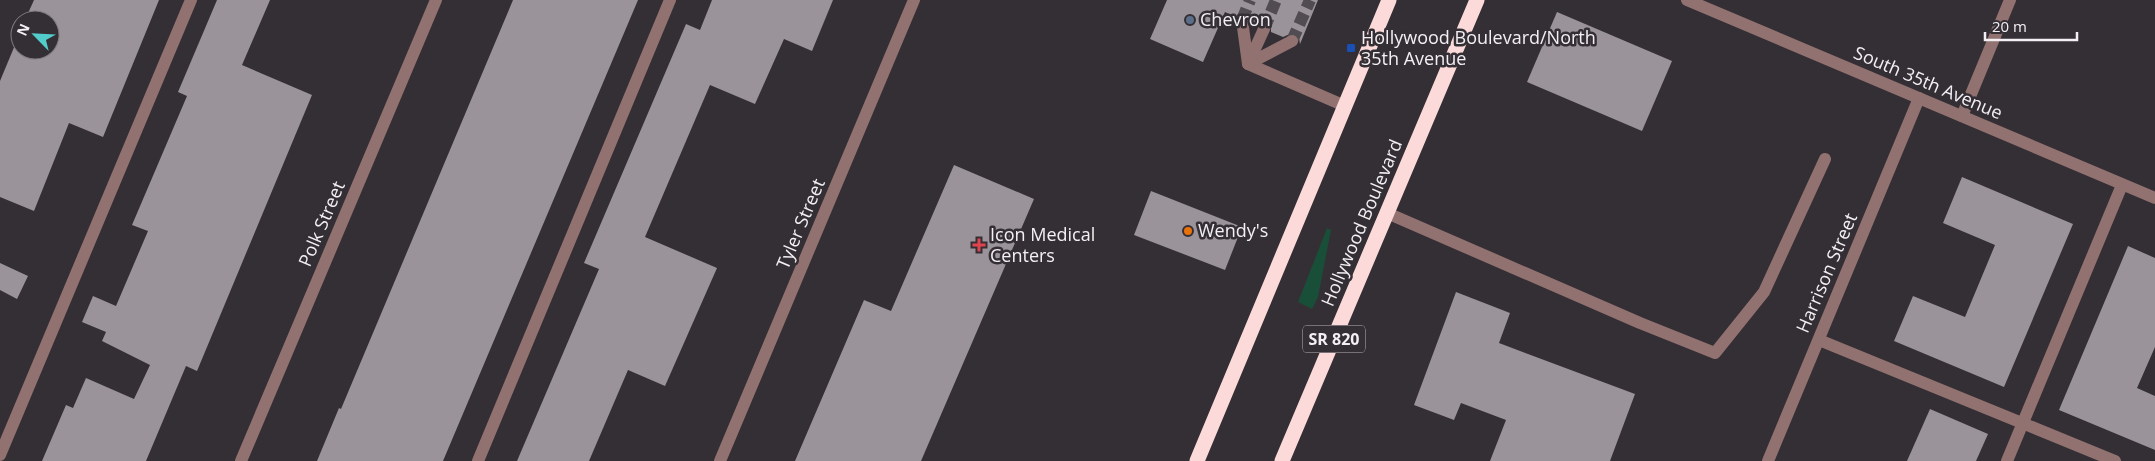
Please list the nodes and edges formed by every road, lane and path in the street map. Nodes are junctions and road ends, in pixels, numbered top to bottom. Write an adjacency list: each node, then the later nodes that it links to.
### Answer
1 (191, 0): 22 (street)
2 (436, 0): 23 (street, Polk Street)
3 (670, 0): 24 (street)
4 (914, 0): 25 (street, Tyler Street)
5 (1389, 0): 14 (highway)
6 (1477, 0): 19 (highway, Hollywood Boulevard / SR 820)
7 (1687, 0): 13 (street, South 35th Avenue)
8 (2010, 0): 15 (street)
9 (1242, 20): 12 (street)
10 (1264, 29): 12 (street)
11 (1292, 41): 12 (street)
12 (1248, 64): 14 (street)
13 (1919, 98): 15 (street, South 35th Avenue); 20 (street, Harrison Street)
14 (1345, 106): 26 (highway)
15 (1962, 116): 17 (street, South 35th Avenue)
16 (1825, 159): 19 (street)
17 (2122, 185): 18 (street, South 35th Avenue); 21 (street)
18 (2155, 198)
19 (1387, 213): 27 (highway, Hollywood Boulevard / SR 820)
20 (1818, 340): 21 (street); 28 (street, Harrison Street)
21 (2022, 424): 29 (street); 30 (street)
22 (0, 455)
23 (241, 461)
24 (478, 461)
25 (720, 461)
26 (1197, 461)
27 (1282, 461)
28 (1768, 461)
29 (2007, 461)
30 (2114, 461)

